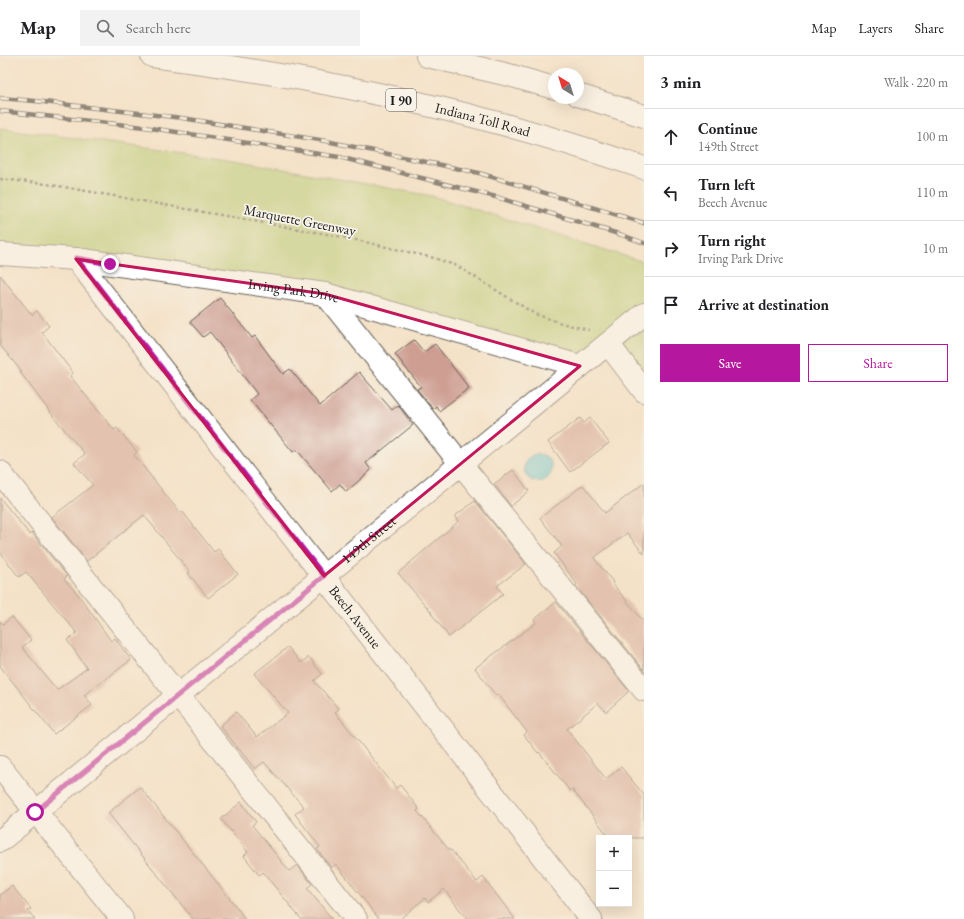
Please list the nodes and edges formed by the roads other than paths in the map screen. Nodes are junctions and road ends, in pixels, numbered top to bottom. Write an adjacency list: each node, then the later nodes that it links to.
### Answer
1 (152, 56): 6 (main road, Indiana Toll Road / I 90)
2 (427, 56): 3 (main road)
3 (548, 86)
4 (584, 97): 5 (main road)
5 (644, 116)
6 (644, 168)
7 (0, 254): 8 (main road, Irving Park Drive)
8 (76, 258): 9 (main road, Irving Park Drive); 16 (main road, Beech Avenue)
9 (325, 294): 12 (main road, Irving Park Drive); 14 (main road)
10 (644, 314): 11 (main road, 149th Street)
11 (607, 345): 12 (main road, 149th Street); 13 (main road)
12 (580, 366): 14 (main road, 149th Street)
13 (644, 390)
14 (461, 464): 16 (main road, 149th Street); 17 (main road)
15 (0, 472): 18 (main road)
16 (324, 576): 18 (main road, 149th Street); 24 (main road, Beech Avenue)
17 (644, 690)
18 (178, 695): 20 (main road, 149th Street); 23 (main road)
19 (0, 767): 20 (main road)
20 (35, 812): 21 (main road, 149th Street); 22 (main road)
21 (0, 841)
22 (122, 919)
23 (356, 919)
24 (591, 919)

